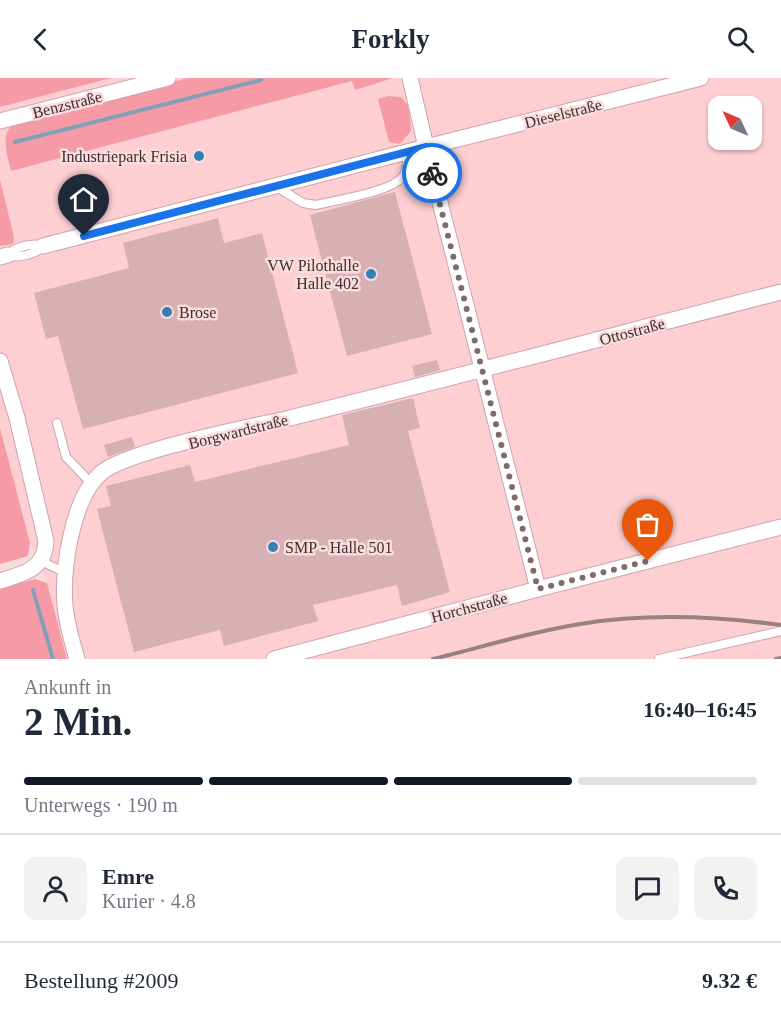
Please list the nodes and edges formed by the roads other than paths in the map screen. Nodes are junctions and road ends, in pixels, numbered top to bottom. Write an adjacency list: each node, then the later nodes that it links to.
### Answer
1 (168, 78): 4 (street, Benzstraße)
2 (410, 78): 5 (street)
3 (701, 78): 5 (street, Dieselstraße)
4 (0, 121)
5 (426, 147): 6 (street); 12 (street)
6 (407, 152): 7 (street); 7 (lane)
7 (277, 187): 8 (street)
8 (43, 246): 9 (lane)
9 (4, 256)
10 (781, 292): 12 (street, Ottostraße)
11 (0, 361): 16 (street)
12 (483, 370): 14 (street, Borgwardstraße); 19 (street)
13 (57, 423): 14 (lane)
14 (90, 483): 17 (street, Borgwardstraße)
15 (781, 527): 19 (street, Horchstraße)
16 (40, 561): 17 (lane); 18 (street)
17 (66, 573): 21 (street, Borgwardstraße)
18 (0, 580)
19 (538, 589): 22 (street, Horchstraße)
20 (781, 631): 23 (lane)
21 (77, 659)
22 (274, 659)
23 (659, 659)

